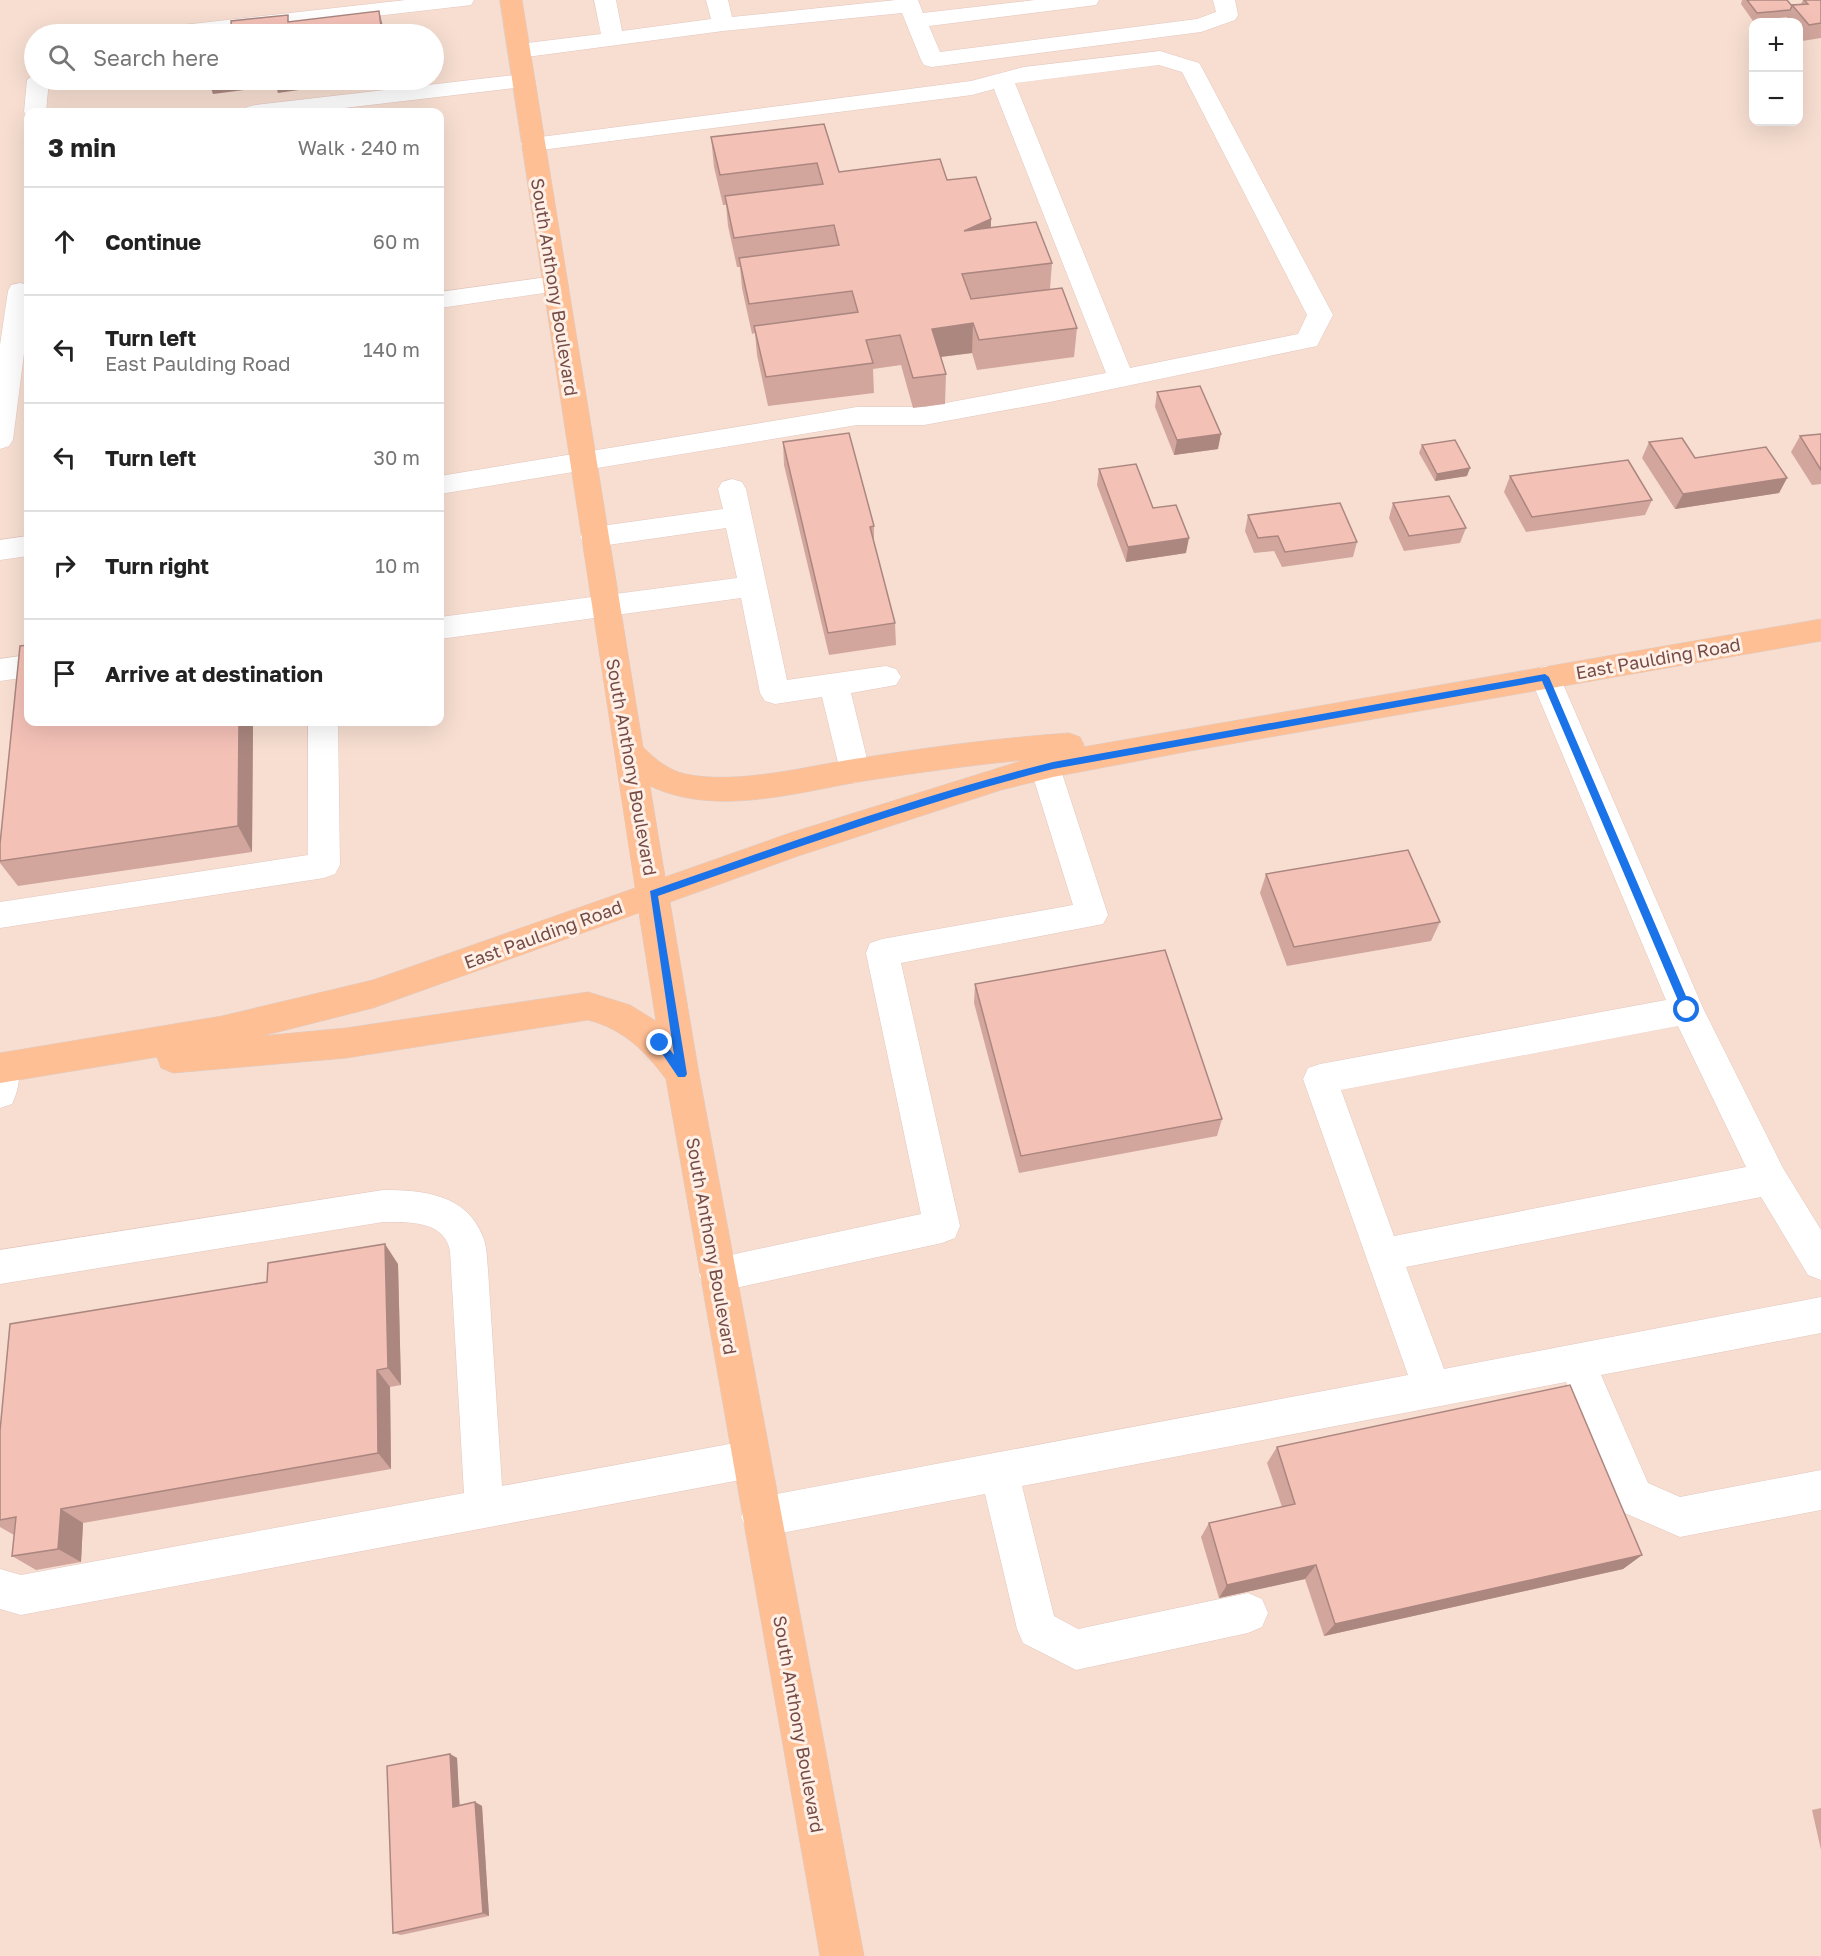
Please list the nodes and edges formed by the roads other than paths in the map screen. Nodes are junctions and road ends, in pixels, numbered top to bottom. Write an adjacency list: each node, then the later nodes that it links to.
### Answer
1 (463, 0): 8 (street)
2 (511, 0): 11 (main road, South Anthony Boulevard)
3 (605, 0): 10 (street)
4 (717, 0): 9 (street)
5 (1088, 0): 7 (street)
6 (1224, 0): 7 (street)
7 (911, 9): 9 (street)
8 (253, 24)
9 (723, 24): 10 (street)
10 (613, 38): 11 (street)
11 (519, 51): 13 (main road, South Anthony Boulevard)
12 (1002, 80): 17 (street); 21 (street); 21 (street)
13 (524, 81): 16 (street); 17 (main road, South Anthony Boulevard)
14 (37, 90): 15 (street)
15 (35, 108)
16 (290, 108)
17 (533, 144): 18 (main road, South Anthony Boulevard)
18 (555, 284): 20 (street); 23 (main road, South Anthony Boulevard)
19 (20, 291): 22 (street)
20 (444, 299)
21 (1121, 378): 23 (street)
22 (0, 440)
23 (582, 461): 24 (street); 27 (main road, South Anthony Boulevard)
24 (444, 484)
25 (732, 489): 26 (street)
26 (738, 518): 27 (street); 30 (street)
27 (594, 537): 31 (main road, South Anthony Boulevard)
28 (24, 547): 29 (street)
29 (0, 550)
30 (752, 586): 31 (street); 38 (street)
31 (605, 606): 32 (street); 41 (main road, South Anthony Boulevard)
32 (444, 627)
33 (1821, 630): 37 (main road, East Paulding Road)
34 (24, 667): 35 (street)
35 (0, 670)
36 (886, 677): 38 (street)
37 (1545, 677): 40 (main road, East Paulding Road); 46 (street)
38 (834, 684): 43 (street)
39 (323, 726): 45 (street)
40 (1190, 739): 42 (main road, East Paulding Road); 43 (main road)
41 (629, 752): 43 (main road); 44 (main road, South Anthony Boulevard)
42 (1045, 767): 44 (main road, East Paulding Road); 53 (street)
43 (855, 771)
44 (653, 894): 47 (main road, South Anthony Boulevard); 48 (main road, East Paulding Road)
45 (0, 915)
46 (1687, 1010): 49 (street); 50 (street)
47 (682, 1074): 48 (main road); 53 (main road, South Anthony Boulevard)
48 (1, 1076)
49 (1770, 1179): 50 (street); 51 (street)
50 (1383, 1255): 56 (street)
51 (1821, 1263)
52 (0, 1267): 60 (street)
53 (717, 1275): 57 (main road, South Anthony Boulevard)
54 (1820, 1313): 55 (street)
55 (1576, 1361): 56 (street); 59 (street)
56 (1432, 1388): 58 (street)
57 (751, 1459): 60 (street); 61 (main road, South Anthony Boulevard)
58 (999, 1471): 61 (street); 63 (street)
59 (1821, 1490)
60 (484, 1509): 62 (street)
61 (761, 1517): 64 (main road, South Anthony Boulevard)
62 (0, 1589)
63 (1248, 1613)
64 (842, 1956)

